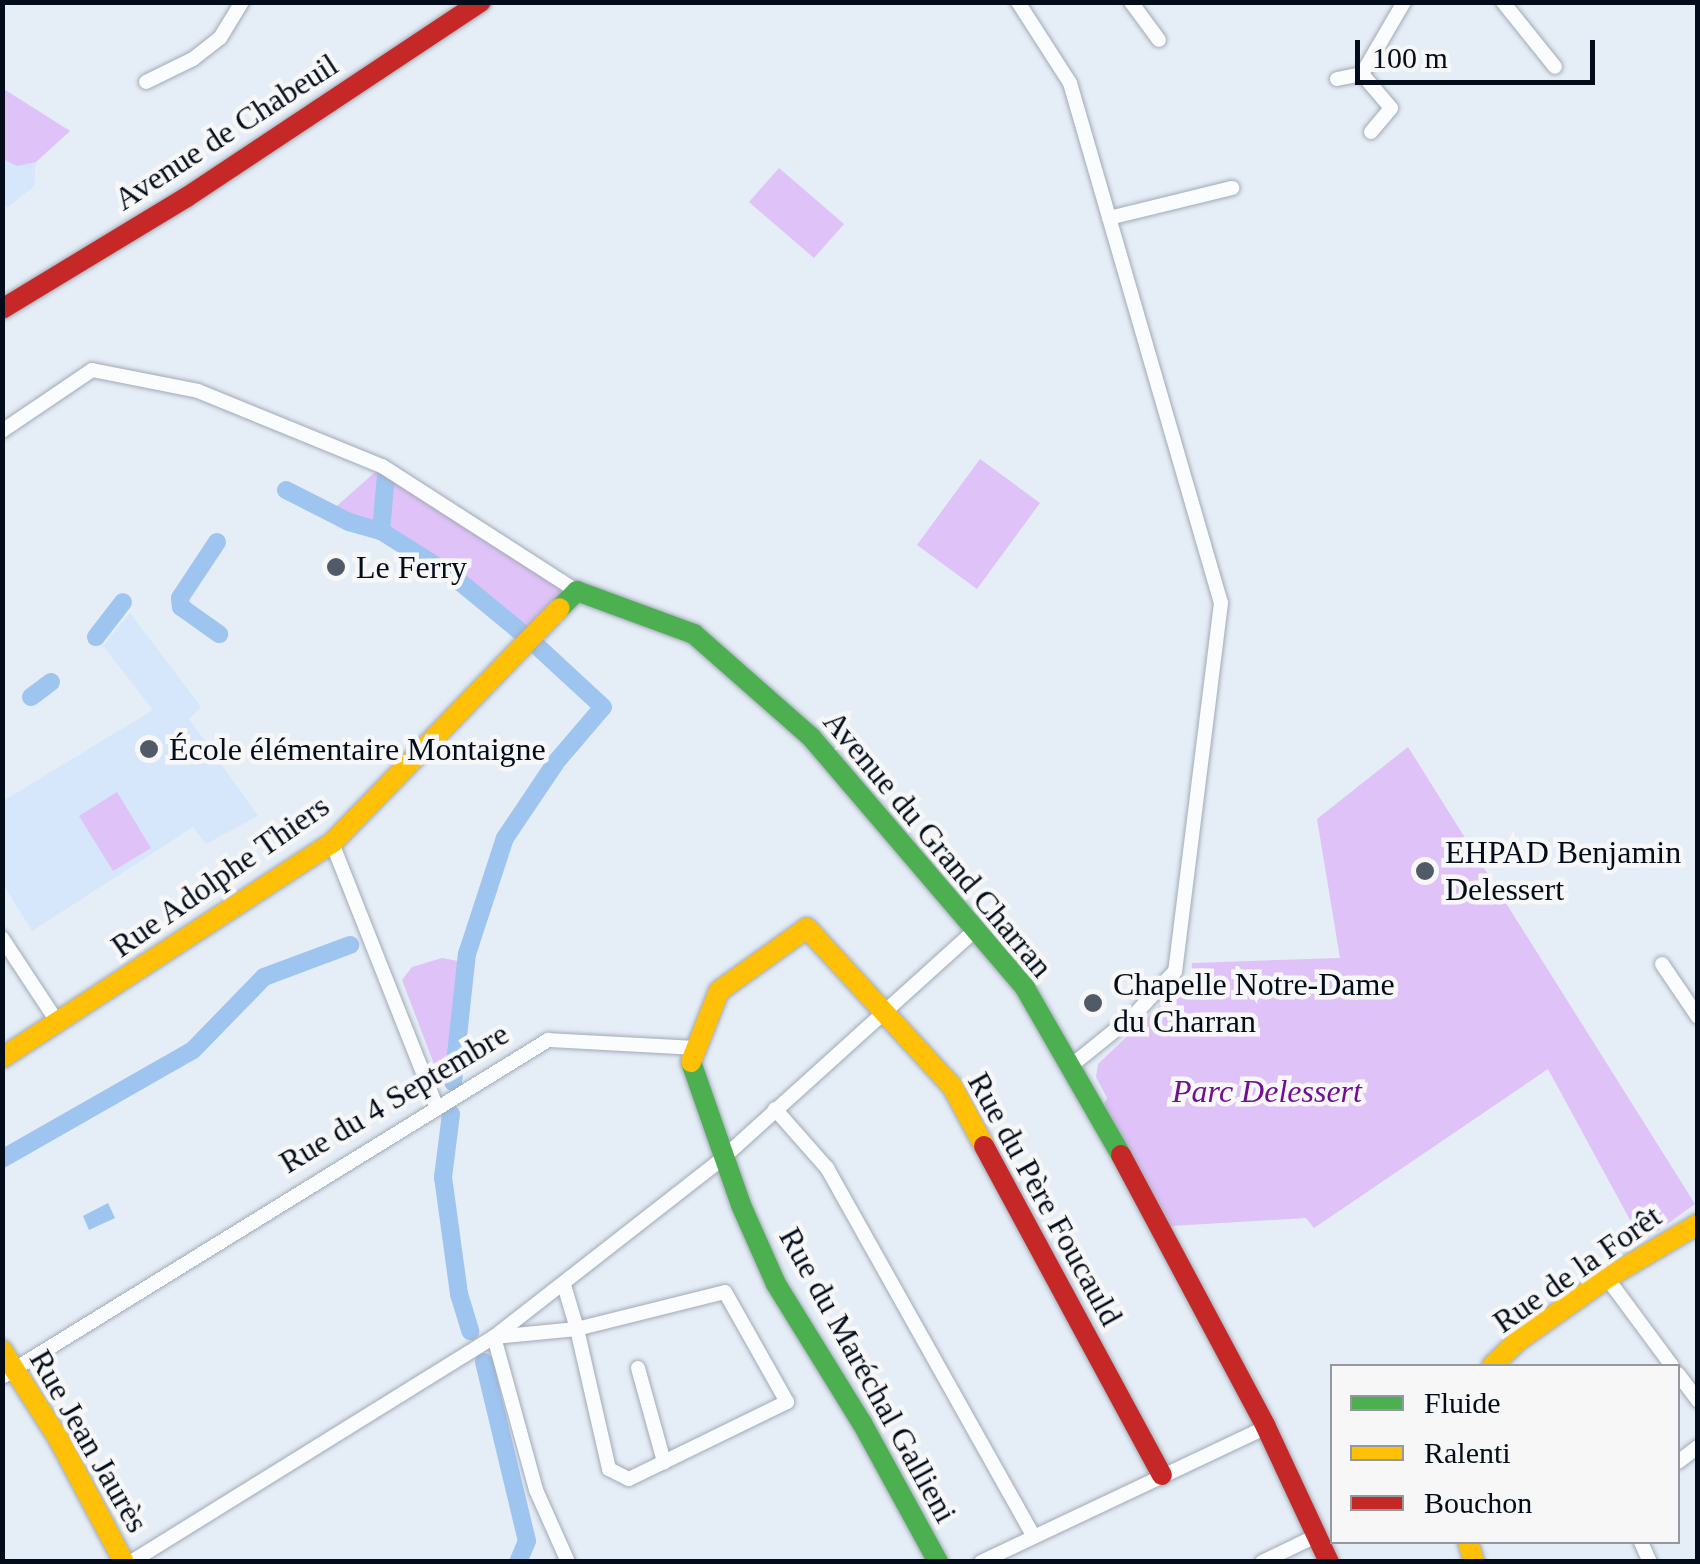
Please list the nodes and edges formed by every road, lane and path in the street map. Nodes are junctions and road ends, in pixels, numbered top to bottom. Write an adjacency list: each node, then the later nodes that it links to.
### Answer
1 (242, 2): 11 (street)
2 (1018, 2): 14 (street)
3 (1130, 2): 7 (street)
4 (1404, 2): 9 (street)
5 (1502, 2): 8 (street)
6 (473, 4): 15 (street, Avenue de Chabeuil)
7 (1159, 40)
8 (1555, 67)
9 (1362, 74): 10 (street); 12 (street)
10 (1337, 79)
11 (146, 82)
12 (1371, 132)
13 (1232, 188): 14 (street)
14 (1108, 218): 27 (street)
15 (2, 309)
16 (2, 432): 17 (street, Avenue du Grand Charran)
17 (576, 591): 18 (street, Rue Adolphe Thiers); 19 (street, Avenue du Grand Charran)
18 (332, 843): 24 (street, Rue Adolphe Thiers); 28 (street)
19 (976, 928): 22 (street); 27 (street, Avenue du Grand Charran)
20 (2, 938): 24 (street)
21 (1662, 964): 23 (street)
22 (881, 1013): 25 (street, Rue du Père Foucauld); 29 (street); 45 (street, Rue du Père Foucauld)
23 (1698, 1017)
24 (58, 1022): 26 (street, Rue Adolphe Thiers)
25 (694, 1048): 28 (street, Rue du 4 Septembre); 30 (street, Rue du Maréchal Gallieni)
26 (2, 1058)
27 (1072, 1065): 43 (street, Avenue du Grand Charran)
28 (436, 1106): 40 (street, Rue du 4 Septembre)
29 (775, 1109): 30 (street); 46 (street)
30 (724, 1157): 33 (street); 50 (street, Rue du Maréchal Gallieni)
31 (1698, 1224): 32 (street, Rue de la Forêt)
32 (1607, 1278): 37 (street, Rue de la Forêt); 38 (street)
33 (564, 1284): 34 (street); 35 (street)
34 (577, 1328): 35 (street); 44 (street); 44 (street)
35 (494, 1337): 48 (street); 49 (street)
36 (2, 1350): 40 (street, Rue Jean Jaurès)
37 (1494, 1364)
38 (1671, 1364)
39 (638, 1368): 44 (street)
40 (10, 1373): 48 (street, Rue Jean Jaurès)
41 (1680, 1377): 42 (street)
42 (1698, 1401)
43 (1266, 1427): 45 (street); 47 (street, Avenue du Grand Charran)
44 (664, 1462)
45 (1162, 1475): 46 (street)
46 (1033, 1536): 51 (street)
47 (1316, 1536): 52 (street); 53 (street, Avenue du Grand Charran)
48 (127, 1562)
49 (568, 1562)
50 (938, 1562)
51 (981, 1562)
52 (1262, 1562)
53 (1329, 1562)

